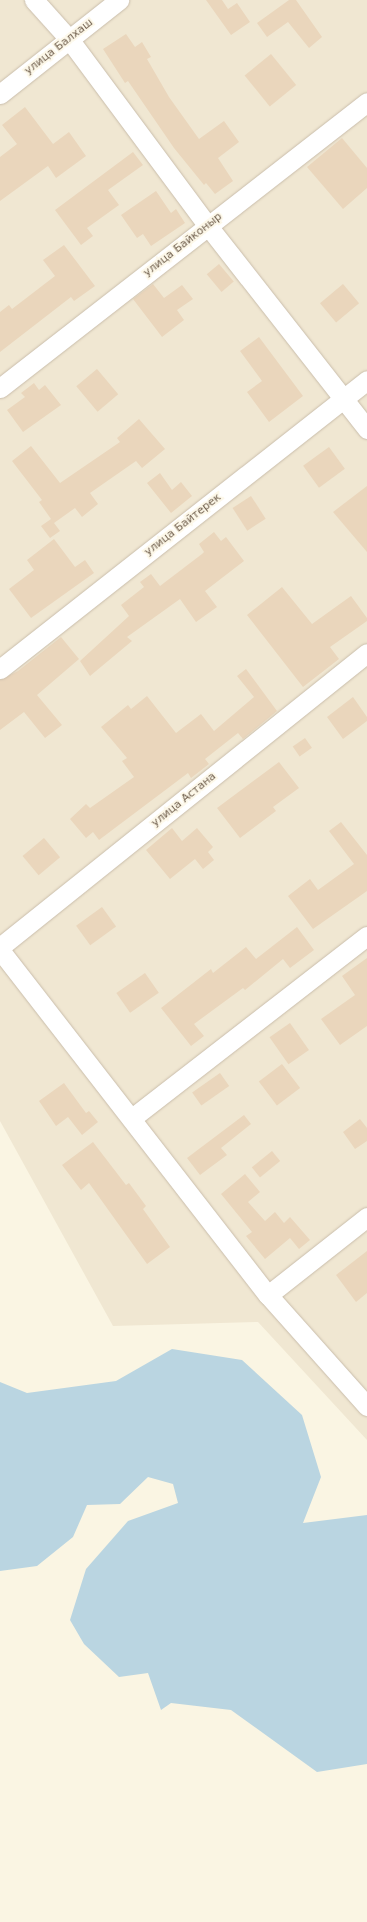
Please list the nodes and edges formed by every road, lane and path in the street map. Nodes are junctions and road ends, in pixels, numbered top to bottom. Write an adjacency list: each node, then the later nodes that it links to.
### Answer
1 (34, 0): 3 (street)
2 (119, 0): 3 (street, улица Балхаш)
3 (69, 39): 4 (street, улица Балхаш); 6 (street)
4 (0, 94)
5 (367, 102): 6 (street, улица Байконыр)
6 (208, 226): 8 (street, улица Байконыр); 9 (street)
7 (367, 380): 9 (street, улица Байтерек)
8 (0, 388)
9 (343, 399): 10 (street); 12 (street, улица Байтерек)
10 (367, 429)
11 (367, 653): 14 (street, улица Астана)
12 (0, 669)
13 (367, 936): 15 (street)
14 (0, 949): 15 (street)
15 (132, 1118): 17 (street)
16 (367, 1217): 17 (street)
17 (268, 1295): 18 (street)
18 (367, 1406)

